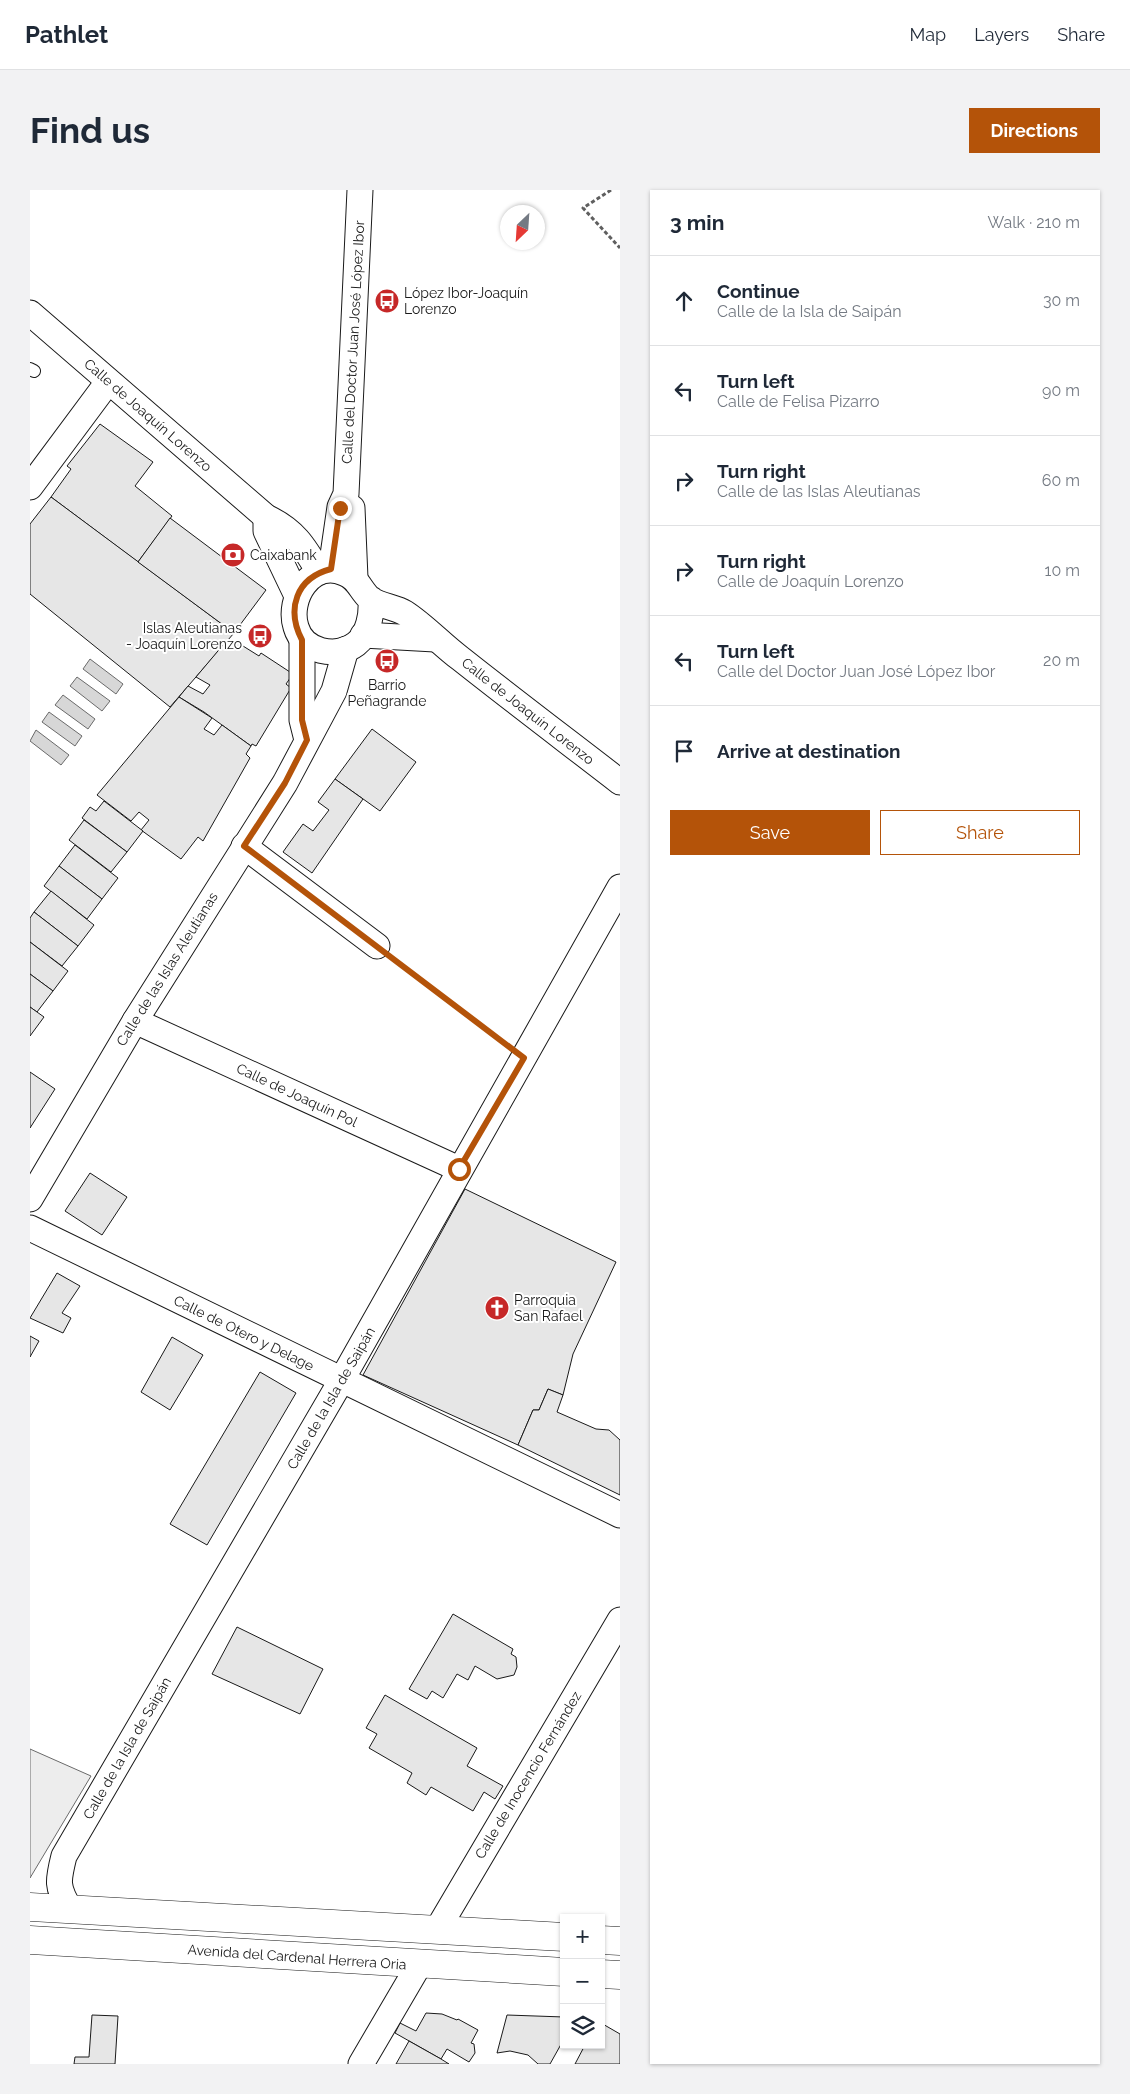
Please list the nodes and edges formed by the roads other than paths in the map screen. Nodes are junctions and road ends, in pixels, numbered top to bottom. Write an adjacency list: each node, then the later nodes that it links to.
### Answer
1 (360, 190): 5 (street, Calle del Doctor Juan José López Ibor)
2 (30, 313): 3 (street, Calle de Joaquín Lorenzo)
3 (108, 382): 4 (street); 6 (street, Calle de Joaquín Lorenzo)
4 (30, 487)
5 (346, 494): 7 (street, Calle del Doctor Juan José López Ibor); 8 (street, Calle del Doctor Juan José López Ibor)
6 (266, 517): 7 (street, Calle de Joaquín Lorenzo); 9 (street)
7 (325, 571): 8 (street); 9 (street)
8 (355, 578): 10 (street)
9 (297, 596): 12 (street)
10 (371, 599): 11 (street, Calle de Joaquín Lorenzo); 13 (street, Calle de las Islas Aleutianas)
11 (435, 639): 13 (street); 15 (street, Calle de Joaquín Lorenzo)
12 (302, 640): 13 (street); 14 (street)
13 (354, 642): 14 (street, Calle de las Islas Aleutianas)
14 (307, 740): 16 (street, Calle de las Islas Aleutianas)
15 (620, 782)
16 (244, 846): 18 (street); 19 (street, Calle de las Islas Aleutianas)
17 (620, 887): 20 (street, Calle de la Isla de Saipán)
18 (377, 946)
19 (135, 1021): 20 (street, Calle de Joaquín Pol); 21 (street, Calle de las Islas Aleutianas)
20 (459, 1169): 23 (street, Calle de la Isla de Saipán)
21 (30, 1199)
22 (30, 1228): 23 (street, Calle de Otero y Delage)
23 (341, 1381): 24 (street, Calle de Otero y Delage); 27 (street, Calle de la Isla de Saipán)
24 (620, 1515)
25 (620, 1620): 28 (street, Calle de Inocencio Fernández)
26 (30, 1907): 27 (main road)
27 (70, 1909): 28 (main road)
28 (437, 1930): 29 (main road)
29 (560, 1937)
30 (30, 1940): 33 (main road, Avenida del Cardenal Herrera Oria)
31 (605, 1940): 32 (main road)
32 (620, 1941)
33 (419, 1964): 34 (main road, Avenida del Cardenal Herrera Oria); 37 (street)
34 (560, 1972)
35 (605, 1974): 36 (main road)
36 (620, 1975)
37 (361, 2064)

